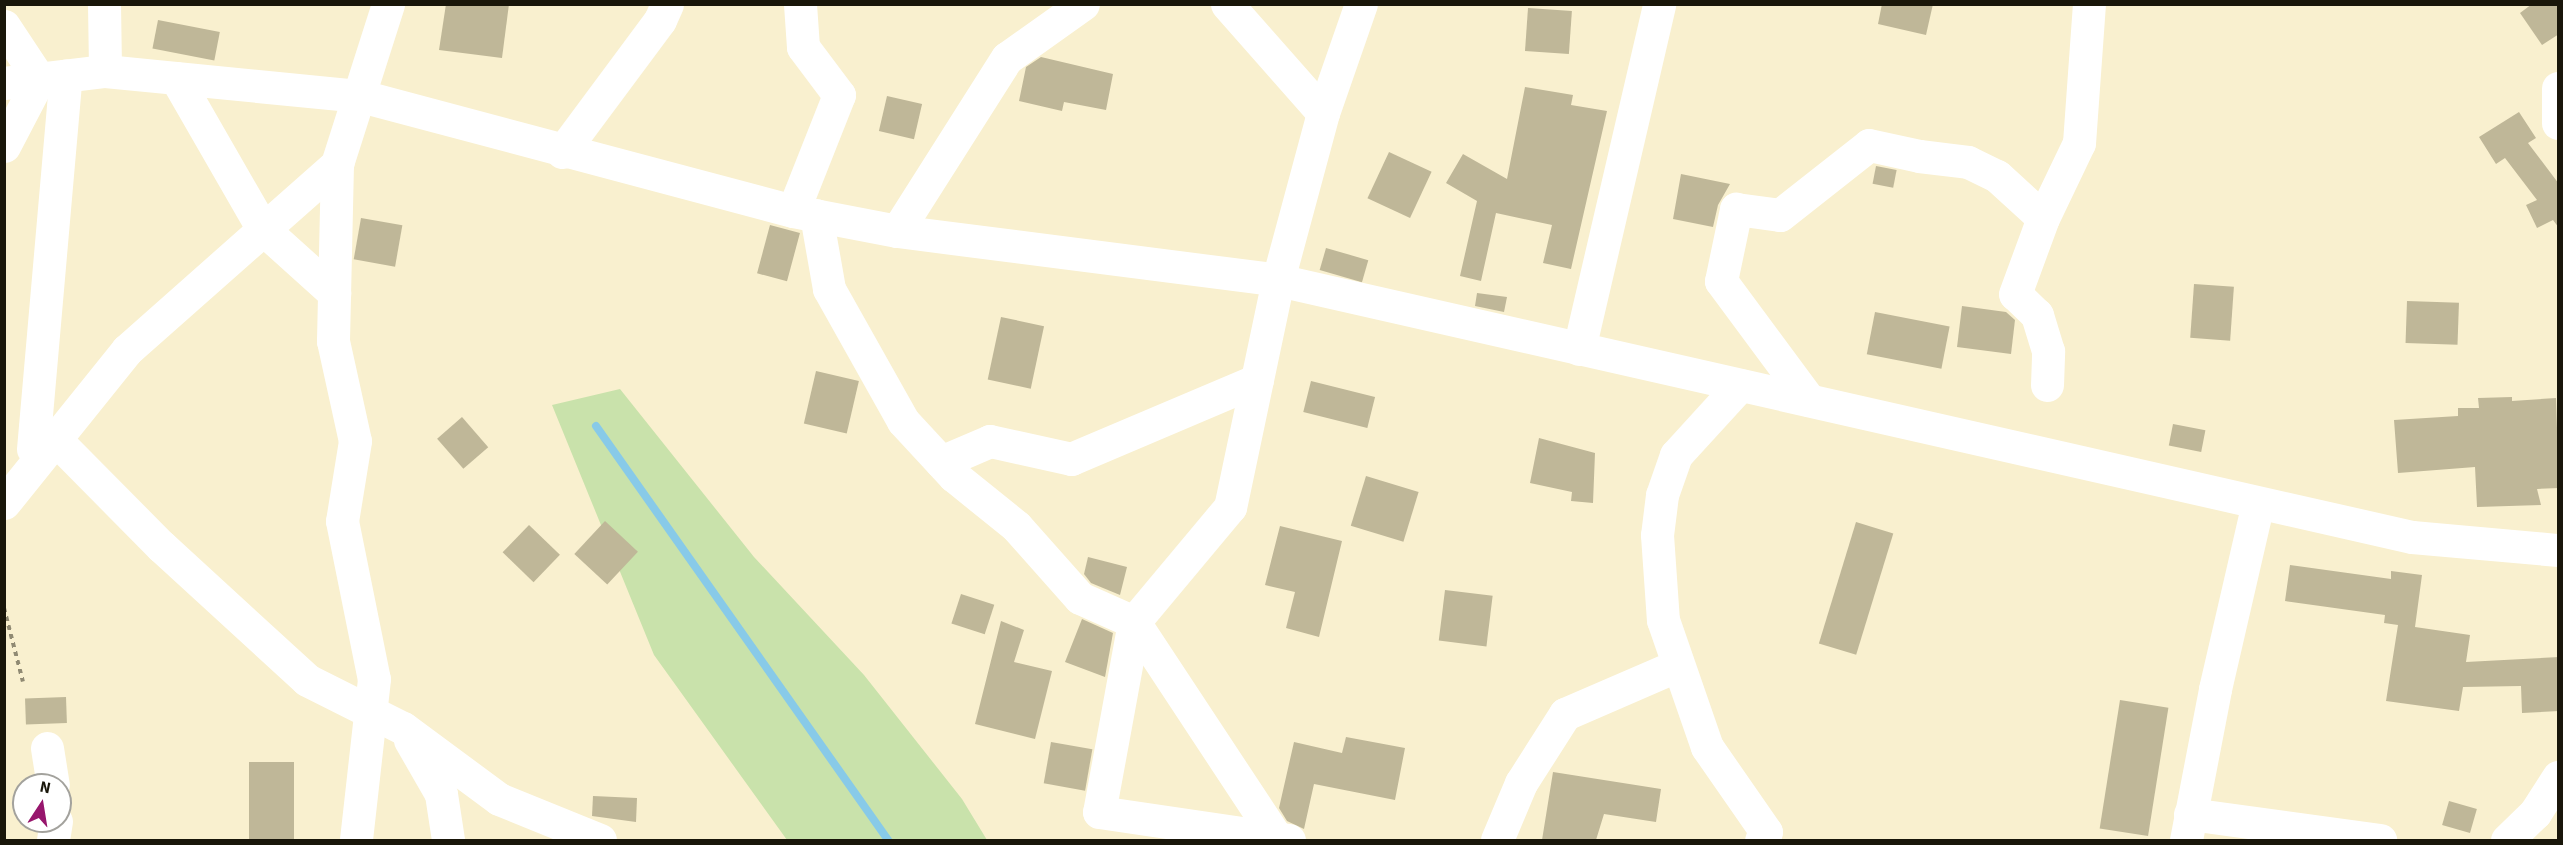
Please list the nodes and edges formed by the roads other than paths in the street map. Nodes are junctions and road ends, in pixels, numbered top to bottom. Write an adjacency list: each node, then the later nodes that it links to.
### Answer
1 (104, 4): 12 (street)
2 (388, 4): 17 (street)
3 (667, 4): 21 (street)
4 (800, 4): 23 (street)
5 (1083, 4): 26 (street)
6 (1227, 4): 18 (street)
7 (1361, 4): 18 (street)
8 (1659, 4): 29 (street)
9 (2089, 4): 24 (street)
10 (4, 26): 13 (street)
11 (4, 60): 13 (street)
12 (105, 71): 13 (street); 14 (street)
13 (53, 77): 15 (street); 20 (street); 34 (street)
14 (176, 78): 17 (street); 25 (street)
15 (4, 83)
16 (2559, 88): 19 (street)
17 (361, 96): 21 (street); 22 (street)
18 (1323, 113): 27 (street)
19 (2559, 123)
20 (4, 146)
21 (562, 152): 23 (street)
22 (337, 164): 25 (street); 28 (street)
23 (804, 213): 26 (street); 35 (street)
24 (2043, 218): 32 (street); 33 (street)
25 (263, 229): 28 (street); 34 (street)
26 (897, 231): 27 (street)
27 (1278, 280): 29 (street); 30 (street)
28 (334, 293): 42 (street)
29 (1579, 349): 31 (street)
30 (1257, 380): 35 (street); 40 (street)
31 (1740, 385): 33 (street); 41 (street)
32 (2047, 385)
33 (1809, 400): 37 (street)
34 (45, 434): 36 (street); 43 (street)
35 (940, 462): 40 (street)
36 (18, 468): 38 (street)
37 (2258, 502): 39 (street); 48 (street)
38 (4, 503)
39 (2559, 550)
40 (1134, 622): 52 (street); 52 (street)
41 (1678, 665): 53 (street); 54 (street)
42 (374, 679): 43 (street); 44 (street)
43 (370, 712): 44 (street); 49 (street)
44 (403, 728): 50 (street); 51 (street)
45 (47, 748): 46 (street)
46 (51, 773)
47 (2559, 777): 56 (street)
48 (2188, 827): 55 (street)
49 (356, 840)
50 (448, 840)
51 (600, 840)
52 (1283, 840)
53 (1497, 840)
54 (1761, 840)
55 (2380, 840)
56 (2507, 840)

